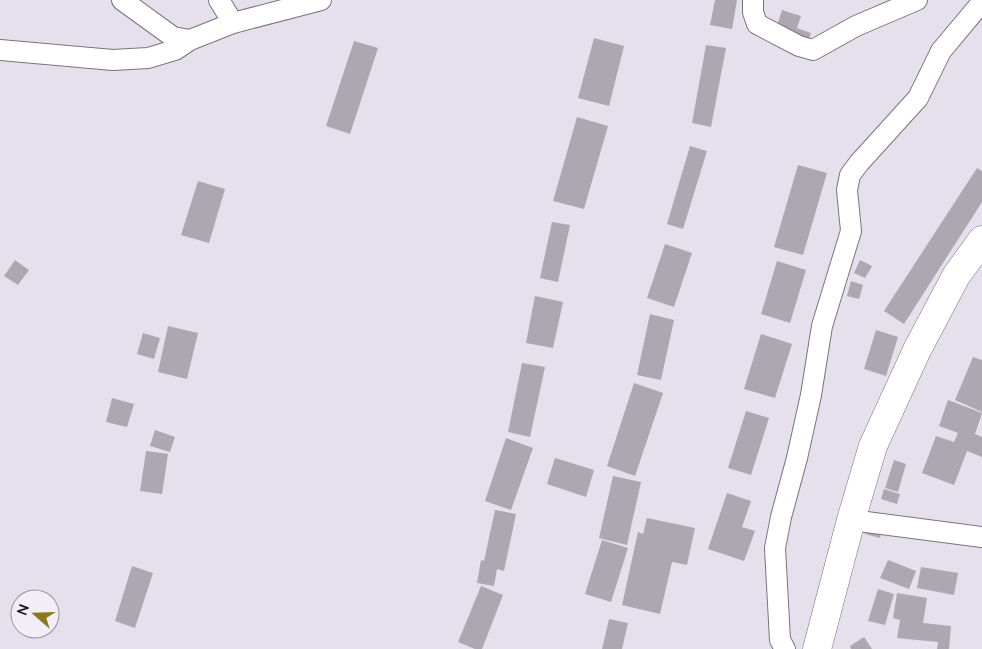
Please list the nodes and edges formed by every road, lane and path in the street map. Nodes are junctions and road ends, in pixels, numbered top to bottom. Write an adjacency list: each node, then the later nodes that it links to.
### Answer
1 (122, 0): 8 (street)
2 (219, 0): 7 (street)
3 (321, 0): 7 (street)
4 (753, 0): 5 (street)
5 (917, 0)
6 (982, 2): 13 (street)
7 (233, 23): 8 (street)
8 (190, 40): 9 (street)
9 (0, 50)
10 (982, 240): 11 (main road)
11 (851, 520): 12 (street); 14 (main road)
12 (982, 537)
13 (785, 649)
14 (817, 649)

